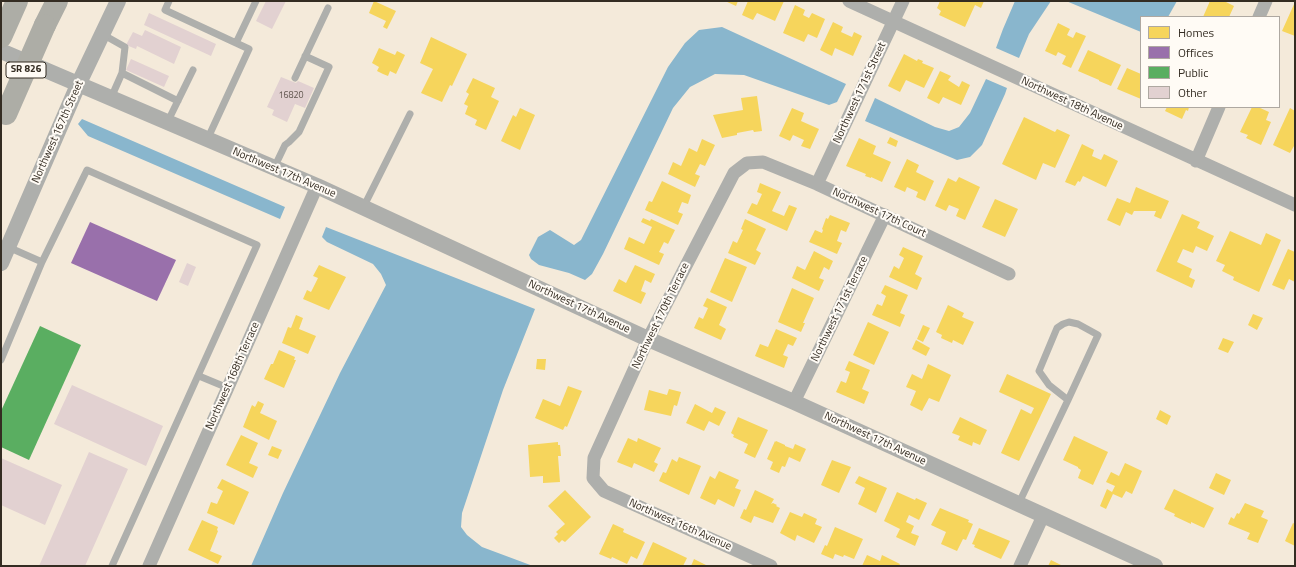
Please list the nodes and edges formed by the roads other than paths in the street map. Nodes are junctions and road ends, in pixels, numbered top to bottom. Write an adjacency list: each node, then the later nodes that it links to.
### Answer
1 (57, 1): 25 (highway, SR 826, bridge)
2 (118, 1): 12 (street, Northwest 167th Street)
3 (169, 1): 14 (lane)
4 (256, 1): 14 (lane)
5 (849, 1): 11 (street, Northwest 18th Avenue)
6 (903, 1): 11 (street, Northwest 171st Street)
7 (1266, 1): 10 (street)
8 (15, 6): 13 (highway)
9 (328, 8): 16 (lane)
10 (1259, 16)
11 (893, 21): 28 (street, Northwest 18th Avenue); 31 (street, Northwest 171st Street)
12 (102, 34): 18 (lane); 20 (street, Northwest 167th Street)
13 (1, 37)
14 (236, 43): 27 (lane)
15 (1, 51): 20 (street, Northwest 17th Avenue)
16 (305, 56): 19 (lane); 30 (lane)
17 (192, 70): 22 (lane)
18 (122, 73): 21 (lane); 22 (lane)
19 (295, 78)
20 (78, 85): 21 (street, Northwest 17th Avenue); 36 (street, Northwest 167th Street)
21 (111, 99): 26 (street, Northwest 17th Avenue)
22 (178, 101): 26 (lane)
23 (1219, 108): 28 (street)
24 (410, 114): 34 (lane)
25 (3, 120)
26 (167, 123): 27 (street, Northwest 17th Avenue)
27 (207, 140): 30 (street, Northwest 17th Avenue)
28 (1196, 161): 33 (street, Northwest 18th Avenue)
29 (747, 163): 31 (street, Northwest 17th Court); 40 (street, Northwest 170th Terrace)
30 (274, 168): 32 (street, Northwest 17th Avenue)
31 (817, 184): 35 (street, Northwest 17th Court)
32 (317, 186): 34 (street, Northwest 17th Avenue); 43 (street, Northwest 168th Terrace)
33 (1295, 205)
34 (363, 208): 40 (street, Northwest 17th Avenue)
35 (885, 216): 39 (street, Northwest 17th Court); 45 (street, Northwest 171st Terrace)
36 (8, 247): 37 (lane); 38 (street, Northwest 167th Street)
37 (42, 262): 41 (lane); 42 (lane)
38 (1, 263)
39 (1009, 274)
40 (648, 339): 45 (street, Northwest 17th Avenue); 46 (street, Northwest 170th Terrace)
41 (1, 360)
42 (199, 376): 43 (lane); 49 (lane)
43 (228, 388): 50 (street, Northwest 168th Terrace)
44 (1068, 400): 44 (lane); 47 (lane)
45 (794, 402): 47 (street, Northwest 17th Avenue)
46 (593, 478): 51 (street, Northwest 16th Avenue)
47 (1018, 505): 48 (street, Northwest 17th Avenue)
48 (1043, 516): 52 (street); 53 (street, Northwest 17th Avenue)
49 (112, 566)
50 (149, 566)
51 (772, 566)
52 (1020, 566)
53 (1156, 566)

